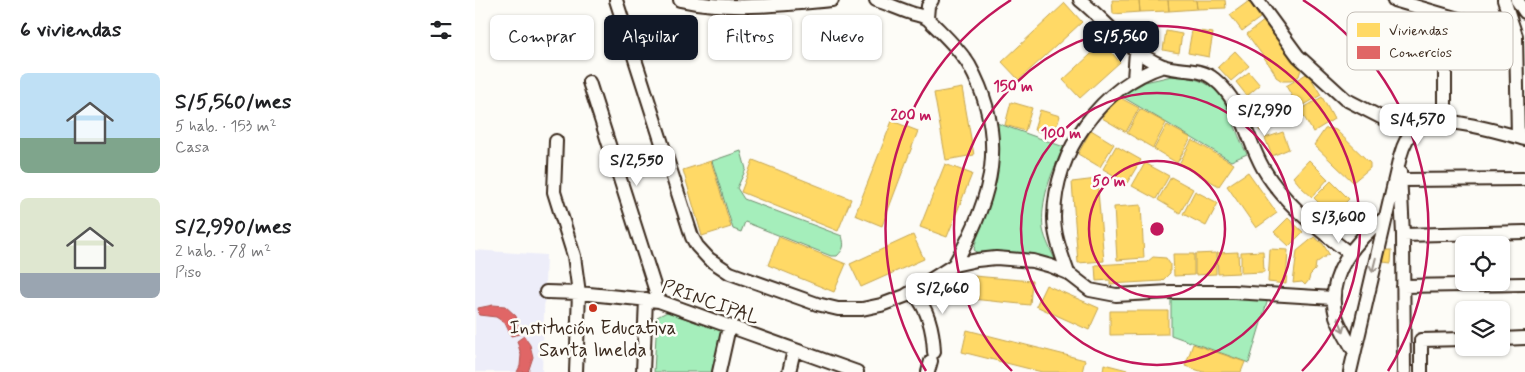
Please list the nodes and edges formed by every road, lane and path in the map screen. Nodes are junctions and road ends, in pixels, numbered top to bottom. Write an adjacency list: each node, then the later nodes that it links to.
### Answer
1 (680, 0): 2 (street)
2 (831, 0)
3 (875, 0): 15 (street)
4 (933, 0): 15 (street)
5 (1080, 0): 19 (street)
6 (1257, 0): 25 (street)
7 (1395, 0): 8 (street)
8 (1399, 0): 12 (street)
9 (1504, 0): 13 (street)
10 (1517, 0): 14 (street)
11 (619, 2): 41 (street)
12 (1438, 12)
13 (1508, 12)
14 (1525, 12)
15 (927, 18): 34 (street)
16 (1513, 27): 18 (street)
17 (1513, 35): 18 (street)
18 (1516, 36): 26 (street)
19 (1137, 51): 20 (street); 22 (street)
20 (1164, 66): 22 (street); 35 (street)
21 (1445, 70): 24 (street)
22 (1134, 79): 38 (street)
23 (589, 82): 45 (street)
24 (1445, 121): 25 (street); 26 (street)
25 (1417, 125): 28 (street)
26 (1521, 138)
27 (556, 141): 43 (street)
28 (1399, 157): 30 (street); 31 (street)
29 (1525, 179): 30 (street)
30 (1401, 180): 33 (street)
31 (1386, 218): 35 (street); 51 (street, one-way to 51)
32 (1525, 232): 33 (street)
33 (1403, 235): 40 (street)
34 (966, 244): 36 (street); 37 (street)
35 (1349, 253): 44 (street)
36 (977, 260): 37 (street); 38 (street)
37 (954, 265): 41 (street)
38 (1068, 273): 44 (street)
39 (1525, 284): 40 (street)
40 (1403, 286): 59 (street)
41 (913, 291): 52 (street)
42 (546, 292): 43 (street, PRINCIPAL)
43 (579, 293): 45 (street, PRINCIPAL); 53 (street)
44 (1333, 298): 51 (street, one-way to 51)
45 (653, 300): 46 (street, PRINCIPAL); 54 (street)
46 (729, 327): 50 (street, PRINCIPAL); 55 (street)
47 (1525, 338): 49 (street)
48 (1455, 339): 60 (street)
49 (1510, 339)
50 (794, 350): 56 (street); 57 (street, PRINCIPAL)
51 (1354, 350): 58 (street)
52 (931, 362)
53 (575, 372)
54 (643, 372)
55 (719, 372)
56 (789, 372)
57 (857, 372)
58 (1350, 372)
59 (1404, 372)
60 (1421, 372)

